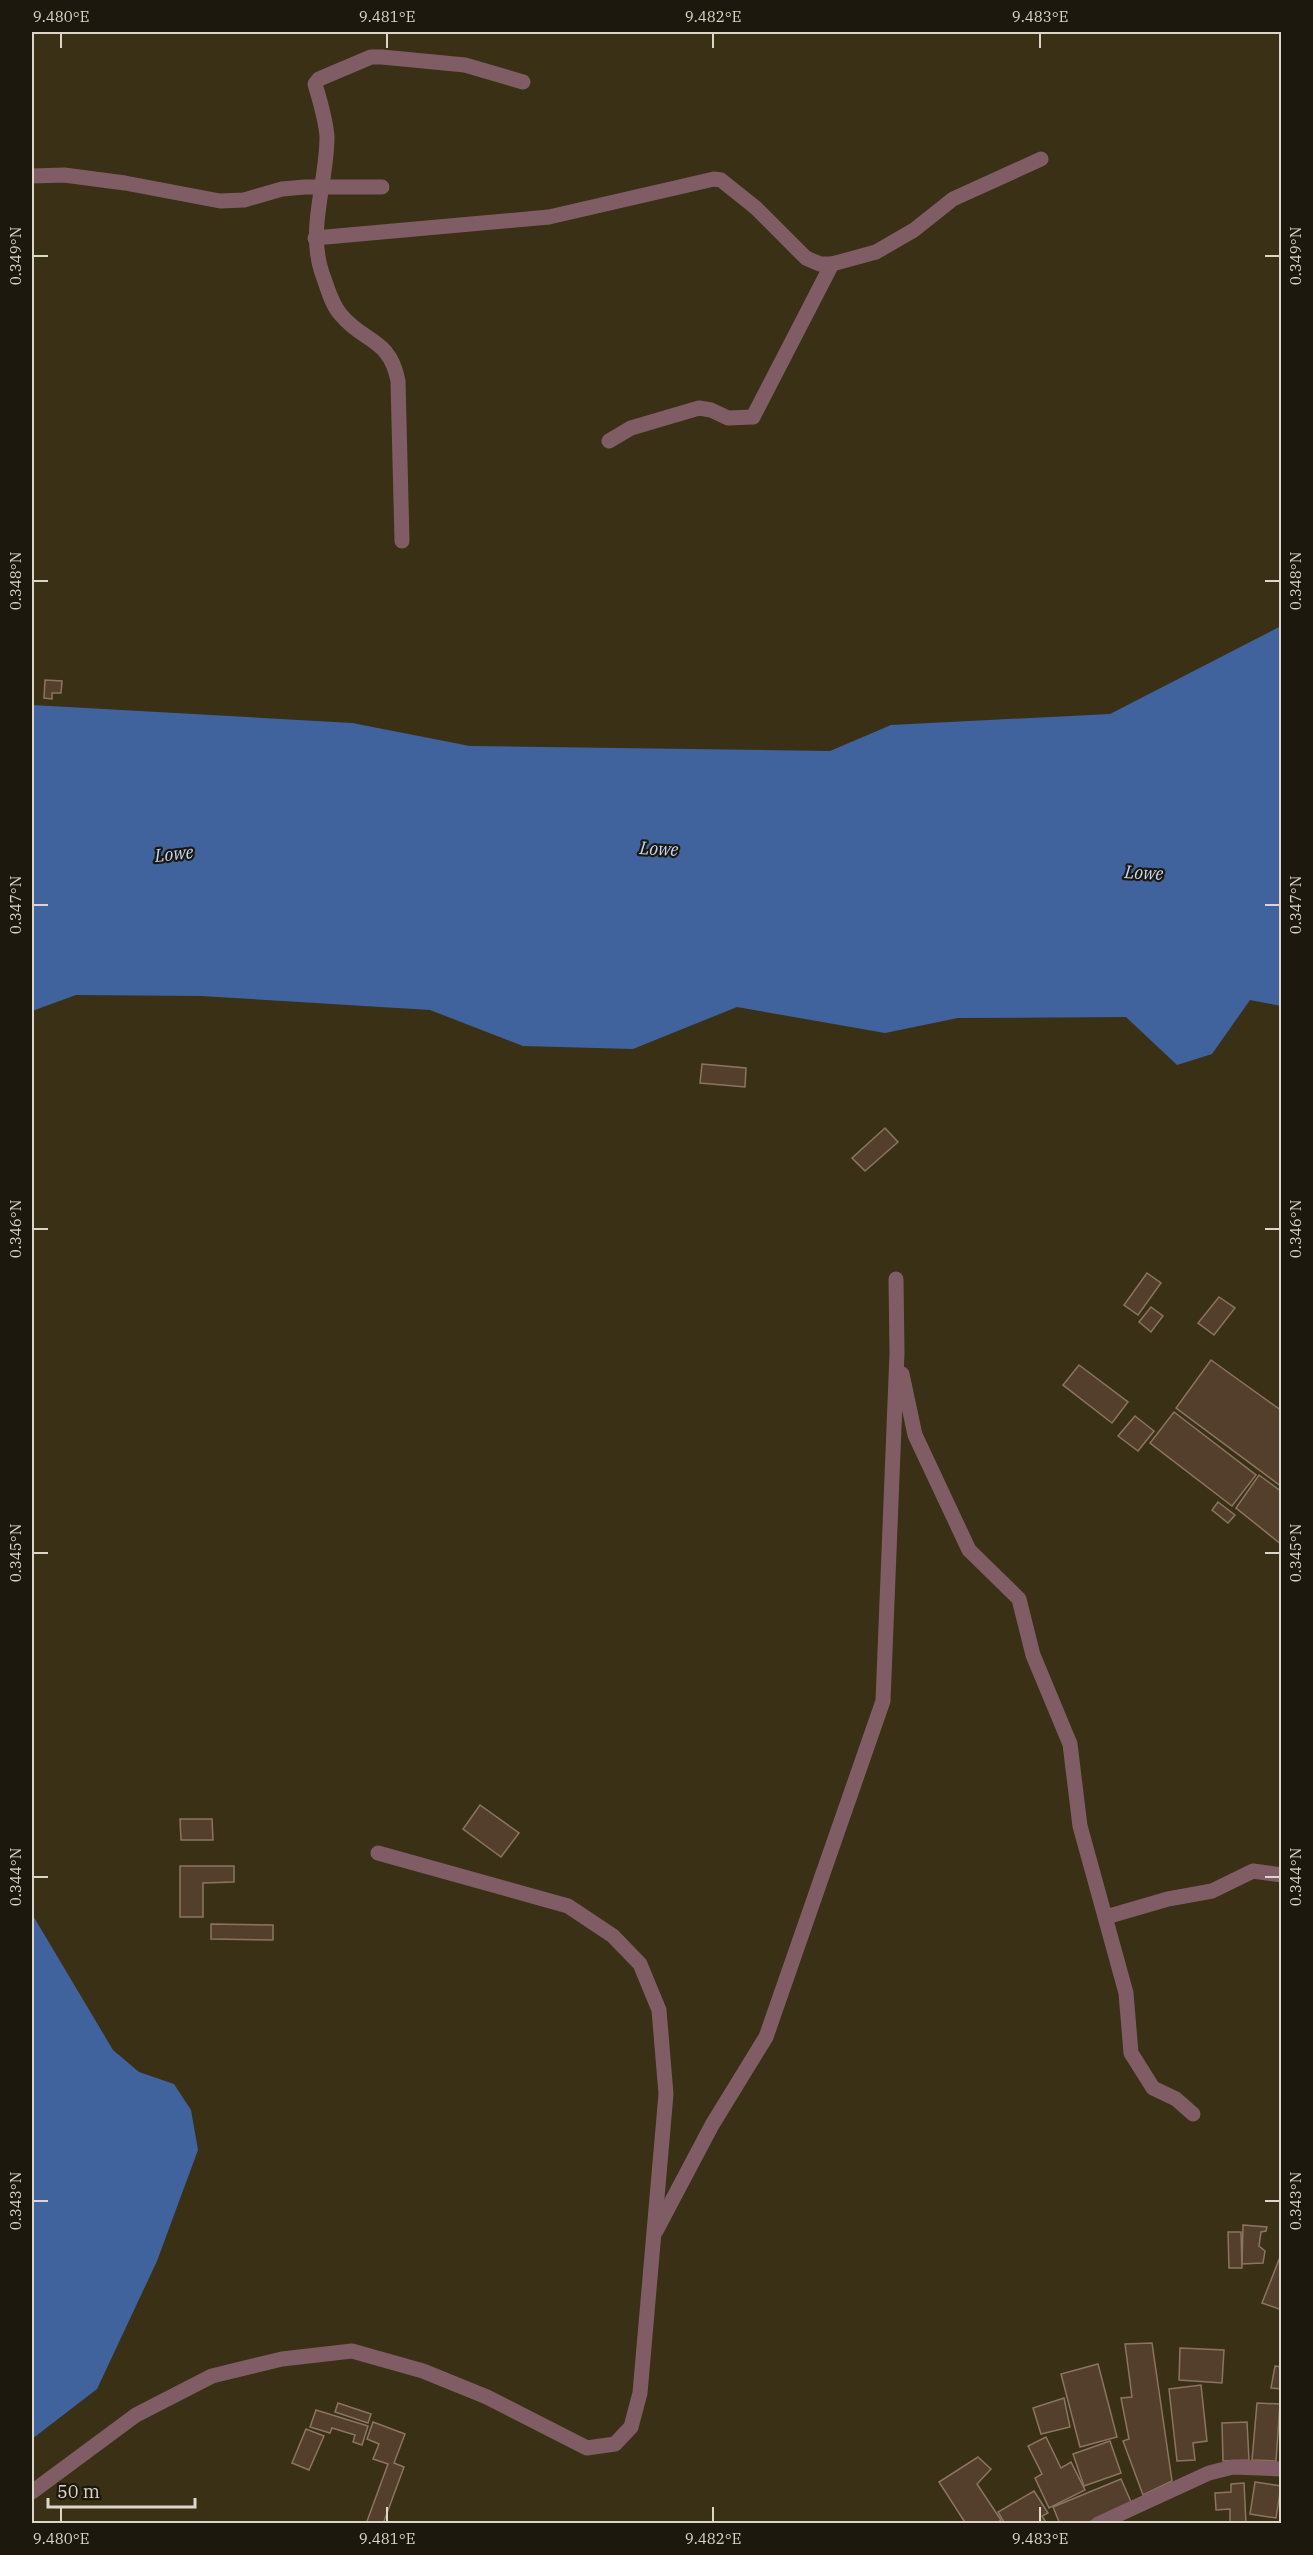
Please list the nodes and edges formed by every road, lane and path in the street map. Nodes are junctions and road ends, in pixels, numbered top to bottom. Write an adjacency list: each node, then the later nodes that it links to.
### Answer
1 (523, 82): 4 (street)
2 (1041, 159): 7 (street)
3 (32, 176): 4 (street)
4 (323, 186): 5 (street); 6 (street)
5 (382, 187)
6 (315, 238): 7 (street); 9 (street)
7 (832, 264): 8 (street)
8 (609, 441)
9 (402, 541)
10 (896, 1279): 11 (street)
11 (897, 1353): 14 (street); 16 (street)
12 (378, 1853): 16 (street)
13 (1281, 1875): 14 (street)
14 (1106, 1917): 15 (street)
15 (1193, 2114)
16 (652, 2240): 18 (street)
17 (1281, 2469): 19 (street)
18 (32, 2492)
19 (1098, 2523)

